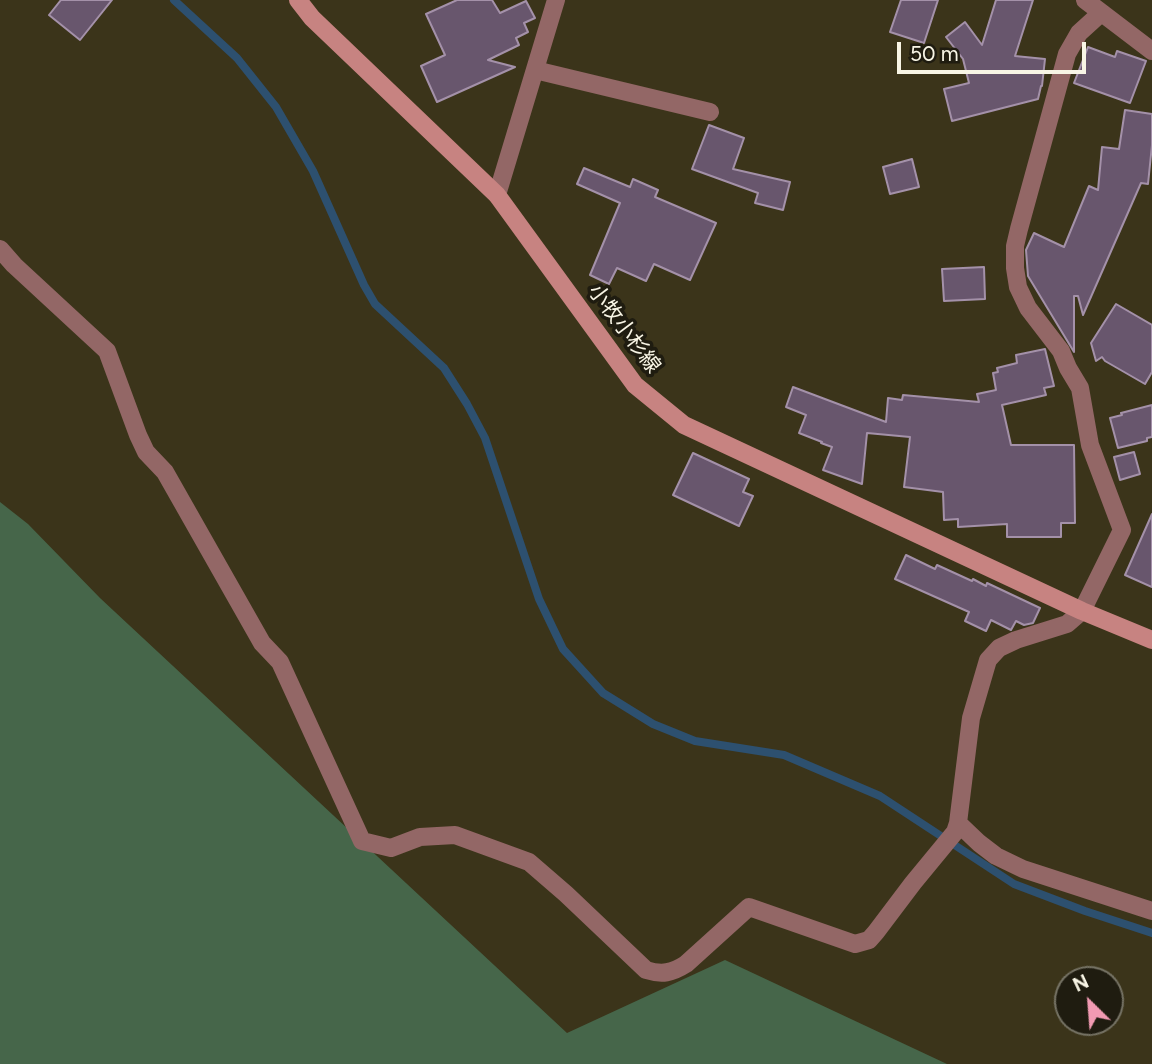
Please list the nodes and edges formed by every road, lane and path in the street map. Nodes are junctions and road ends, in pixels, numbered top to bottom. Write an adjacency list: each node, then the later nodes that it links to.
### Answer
1 (298, 0): 8 (main road, 小牧小杉線)
2 (1085, 0): 4 (street)
3 (553, 2): 6 (street)
4 (1101, 13): 5 (street); 10 (street)
5 (1152, 51)
6 (535, 69): 7 (street); 8 (street)
7 (710, 111)
8 (497, 195): 10 (main road, 小牧小杉線)
9 (0, 249): 12 (street)
10 (1082, 611): 11 (main road, 小牧小杉線); 12 (street)
11 (1152, 640)
12 (957, 828): 13 (street)
13 (1152, 911)

